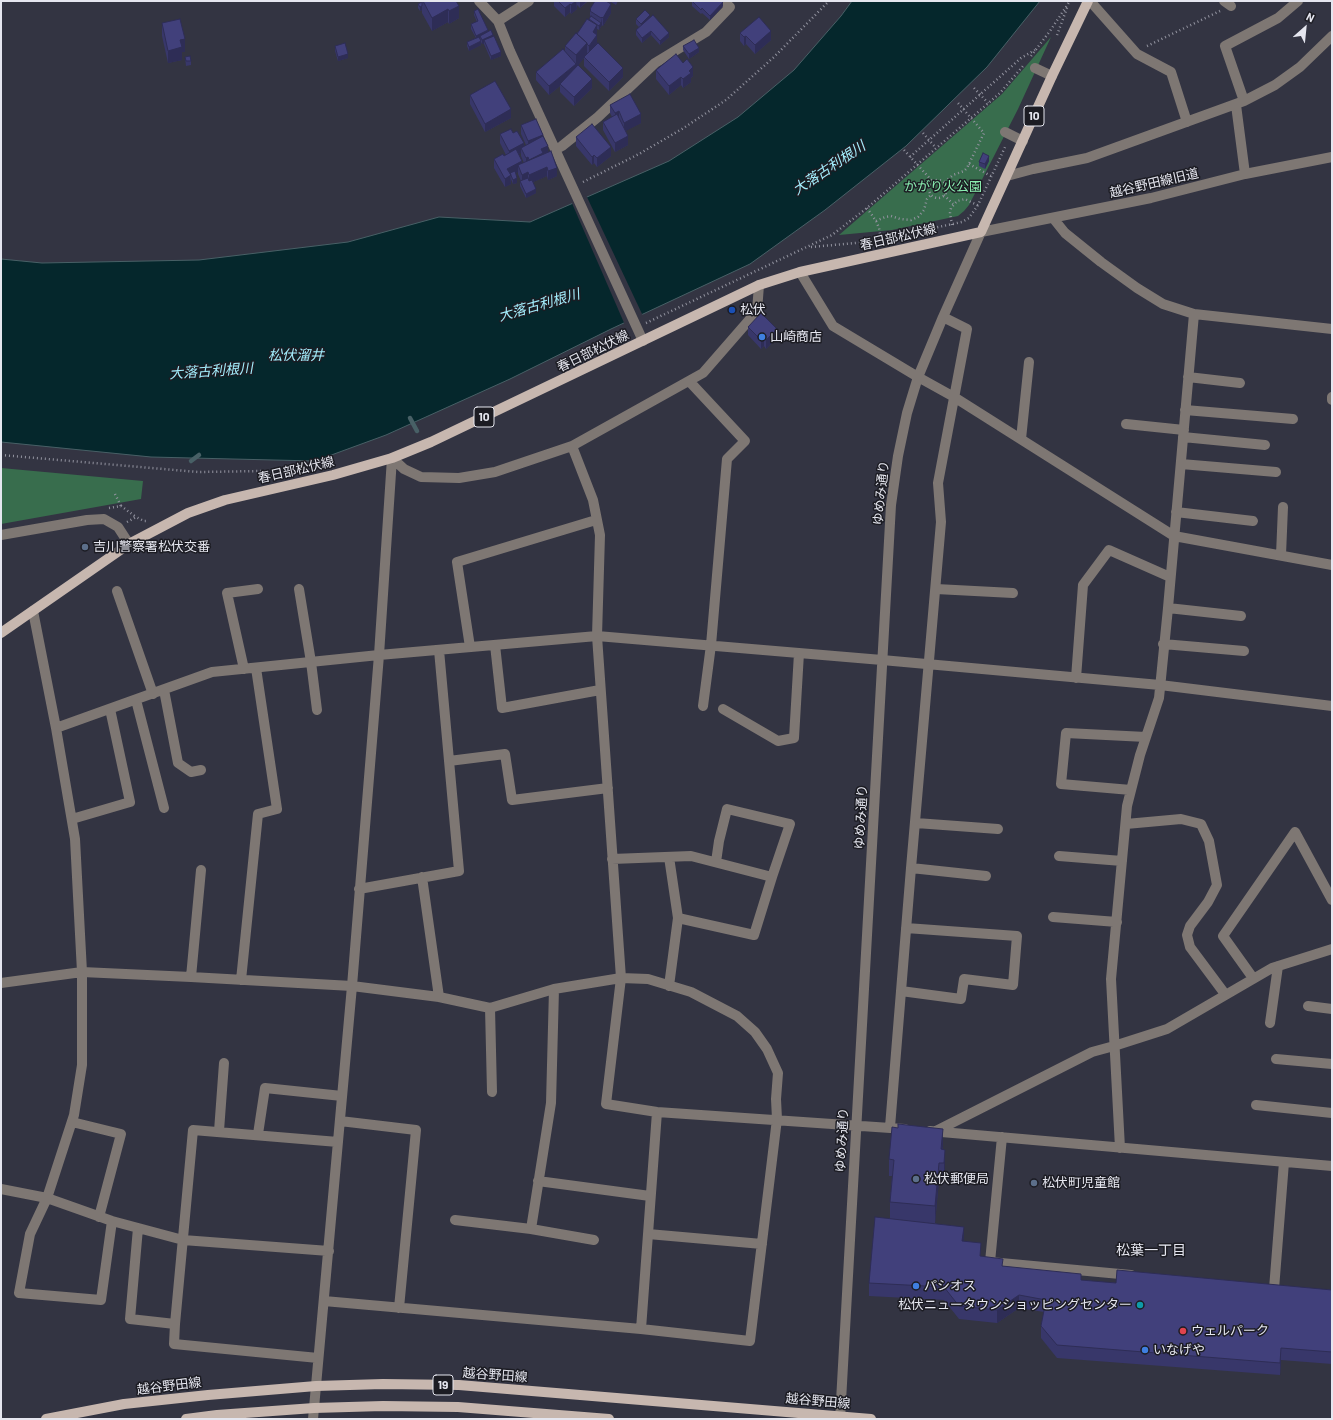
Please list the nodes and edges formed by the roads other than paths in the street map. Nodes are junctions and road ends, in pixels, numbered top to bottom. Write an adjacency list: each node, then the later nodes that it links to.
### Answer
1 (479, 1): 6 (street)
2 (529, 1): 6 (street)
3 (723, 1): 14 (street)
4 (1089, 1): 9 (main road, 10); 11 (street)
5 (1298, 1): 10 (street)
6 (498, 21): 14 (street)
7 (1332, 36): 10 (street)
8 (1031, 65): 9 (street)
9 (1052, 76): 13 (main road, 10)
10 (1240, 103): 11 (street); 16 (street)
11 (1187, 122): 17 (street)
12 (1008, 133): 13 (street)
13 (1023, 141): 17 (main road, 10)
14 (555, 150): 25 (street)
15 (1332, 157): 16 (street, 越谷野田線旧道)
16 (1245, 174): 18 (street, 越谷野田線旧道)
17 (1007, 176): 19 (main road, 10)
18 (1053, 218): 19 (street, 越谷野田線旧道); 22 (street)
19 (981, 232): 20 (main road, 春日部松伏線 / 10); 23 (street, ゆめみ通り)
20 (800, 272): 21 (main road, 春日部松伏線 / 10); 27 (street)
21 (759, 285): 25 (main road, 春日部松伏線 / 10); 29 (street)
22 (1194, 314): 24 (street); 28 (street)
23 (943, 317): 27 (street, ゆめみ通り); 31 (street)
24 (1332, 329)
25 (643, 341): 39 (main road, 春日部松伏線 / 10)
26 (1029, 362): 36 (street)
27 (918, 377): 31 (street); 70 (street, ゆめみ通り)
28 (1188, 377): 30 (street); 32 (street)
29 (689, 381): 38 (street); 64 (street)
30 (1240, 383)
31 (954, 397): 36 (street); 54 (street)
32 (1185, 410): 33 (street); 35 (street)
33 (1292, 419)
34 (1126, 424): 35 (street)
35 (1183, 433): 37 (street); 40 (street)
36 (1021, 439): 47 (street)
37 (1265, 445)
38 (572, 446): 39 (street); 44 (street)
39 (392, 458): 48 (main road, 春日部松伏線 / 10); 69 (street)
40 (1181, 464): 41 (street); 43 (street)
41 (1276, 472)
42 (1283, 507): 49 (street)
43 (1176, 512): 45 (street); 47 (street)
44 (596, 520): 61 (street); 65 (street)
45 (1253, 521)
46 (1, 535): 48 (street)
47 (1174, 536): 49 (street); 51 (street)
48 (129, 544): 58 (main road, 春日部松伏線 / 10)
49 (1281, 555): 50 (street)
50 (1332, 565)
51 (1170, 577): 57 (street); 75 (street)
52 (258, 589): 74 (street)
53 (299, 589): 71 (street)
54 (936, 589): 56 (street); 72 (street)
55 (117, 592): 79 (street)
56 (1013, 593)
57 (1168, 608): 59 (street); 62 (street)
58 (32, 610): 60 (main road, 春日部松伏線 / 10); 86 (street)
59 (1241, 616)
60 (1, 633)
61 (597, 636): 63 (street); 64 (street); 78 (street)
62 (1164, 644): 67 (street); 76 (street)
63 (495, 645): 65 (street); 78 (street)
64 (711, 646): 68 (street); 81 (street)
65 (470, 647): 66 (street)
66 (439, 650): 69 (street); 88 (street)
67 (1244, 651)
68 (799, 653): 70 (street); 84 (street)
69 (379, 655): 71 (street); 107 (street)
70 (882, 660): 72 (street); 143 (street, ゆめみ通り)
71 (311, 662): 73 (street); 85 (street)
72 (930, 664): 75 (street); 94 (street)
73 (256, 668): 74 (street); 119 (street)
74 (244, 669): 77 (street)
75 (1076, 678): 76 (street)
76 (1160, 686): 82 (street); 87 (street)
77 (164, 690): 79 (street); 89 (street)
78 (600, 690): 90 (street)
79 (153, 694): 80 (street)
80 (136, 700): 83 (street); 92 (street)
81 (703, 706)
82 (1332, 706)
83 (110, 709): 86 (street); 93 (street)
84 (722, 709)
85 (317, 710)
86 (56, 728): 93 (street)
87 (1146, 737): 91 (street); 91 (street)
88 (449, 761): 90 (street); 105 (street)
89 (201, 770)
90 (608, 788): 99 (street)
91 (1131, 790): 95 (street)
92 (164, 808)
93 (72, 819): 115 (street)
94 (916, 823): 96 (street); 102 (street)
95 (1126, 824): 100 (street); 125 (street)
96 (998, 829)
97 (1059, 856): 100 (street)
98 (669, 857): 99 (street); 101 (street); 110 (street)
99 (612, 859): 117 (street)
100 (1122, 861): 111 (street)
101 (716, 862): 106 (street); 106 (street)
102 (911, 868): 104 (street); 112 (street)
103 (201, 870): 116 (street)
104 (986, 876)
105 (422, 877): 107 (street); 126 (street)
106 (772, 877): 110 (street)
107 (359, 889): 121 (street)
108 (1332, 900): 118 (street)
109 (1052, 917): 111 (street)
110 (678, 918): 122 (street)
111 (1116, 922): 131 (street)
112 (906, 928): 124 (street); 124 (street)
113 (1332, 949): 114 (street)
114 (1278, 966): 118 (street); 130 (street)
115 (82, 972): 116 (street); 120 (street); 142 (street)
116 (191, 977): 119 (street)
117 (621, 978): 122 (street); 123 (street); 138 (street)
118 (1253, 978): 125 (street)
119 (241, 980): 121 (street)
120 (1, 983)
121 (352, 986): 126 (street); 136 (street)
122 (668, 986): 140 (street)
123 (554, 989): 128 (street); 153 (street)
124 (901, 991): 144 (street)
125 (1225, 994): 131 (street)
126 (439, 997): 128 (street)
127 (1308, 1006): 129 (street)
128 (490, 1008): 135 (street)
129 (1332, 1009)
130 (1270, 1023)
131 (1114, 1046): 146 (street); 150 (street)
132 (1276, 1059): 134 (street)
133 (224, 1063): 145 (street)
134 (1332, 1064)
135 (492, 1092)
136 (342, 1096): 141 (street); 147 (street)
137 (1256, 1105): 139 (street)
138 (657, 1112): 140 (street); 155 (street)
139 (1332, 1113)
140 (777, 1119): 143 (street); 165 (street)
141 (340, 1121): 149 (street); 170 (street)
142 (72, 1122): 156 (street); 157 (street)
143 (856, 1124): 144 (street); 177 (street, ゆめみ通り)
144 (890, 1127): 146 (street)
145 (219, 1131): 147 (street); 163 (street)
146 (936, 1131): 148 (street)
147 (258, 1134): 149 (street)
148 (1002, 1137): 150 (street); 167 (street)
149 (338, 1142): 166 (street)
150 (1120, 1148): 151 (street)
151 (1284, 1162): 152 (street); 168 (street)
152 (1332, 1166)
153 (538, 1181): 155 (street); 161 (street)
154 (1, 1189): 156 (street)
155 (650, 1196): 162 (street)
156 (47, 1198): 157 (street); 159 (street)
157 (99, 1216): 159 (street)
158 (455, 1220): 161 (street)
159 (112, 1221): 160 (street)
160 (138, 1228): 163 (street); 171 (street)
161 (530, 1229): 164 (street)
162 (648, 1234): 165 (street); 172 (street)
163 (183, 1240): 166 (street); 171 (street)
164 (594, 1240)
165 (762, 1244): 172 (street)
166 (329, 1251): 169 (street)
167 (1140, 1276)
168 (1274, 1289)
169 (324, 1301): 170 (street); 173 (street)
170 (399, 1308): 172 (street)
171 (175, 1324): 173 (street)
172 (641, 1328)
173 (318, 1358): 174 (street)
174 (316, 1386): 175 (street); 177 (main road, 越谷野田線 / 19); 178 (main road, 越谷野田線 / 19)
175 (314, 1408): 176 (main road, 19); 179 (main road, 19); 180 (street)
176 (544, 1416): 181 (main road, 19)
177 (840, 1418): 182 (main road, 越谷野田線 / 19)
178 (46, 1419)
179 (186, 1419)
180 (313, 1419)
181 (609, 1419)
182 (872, 1419)

